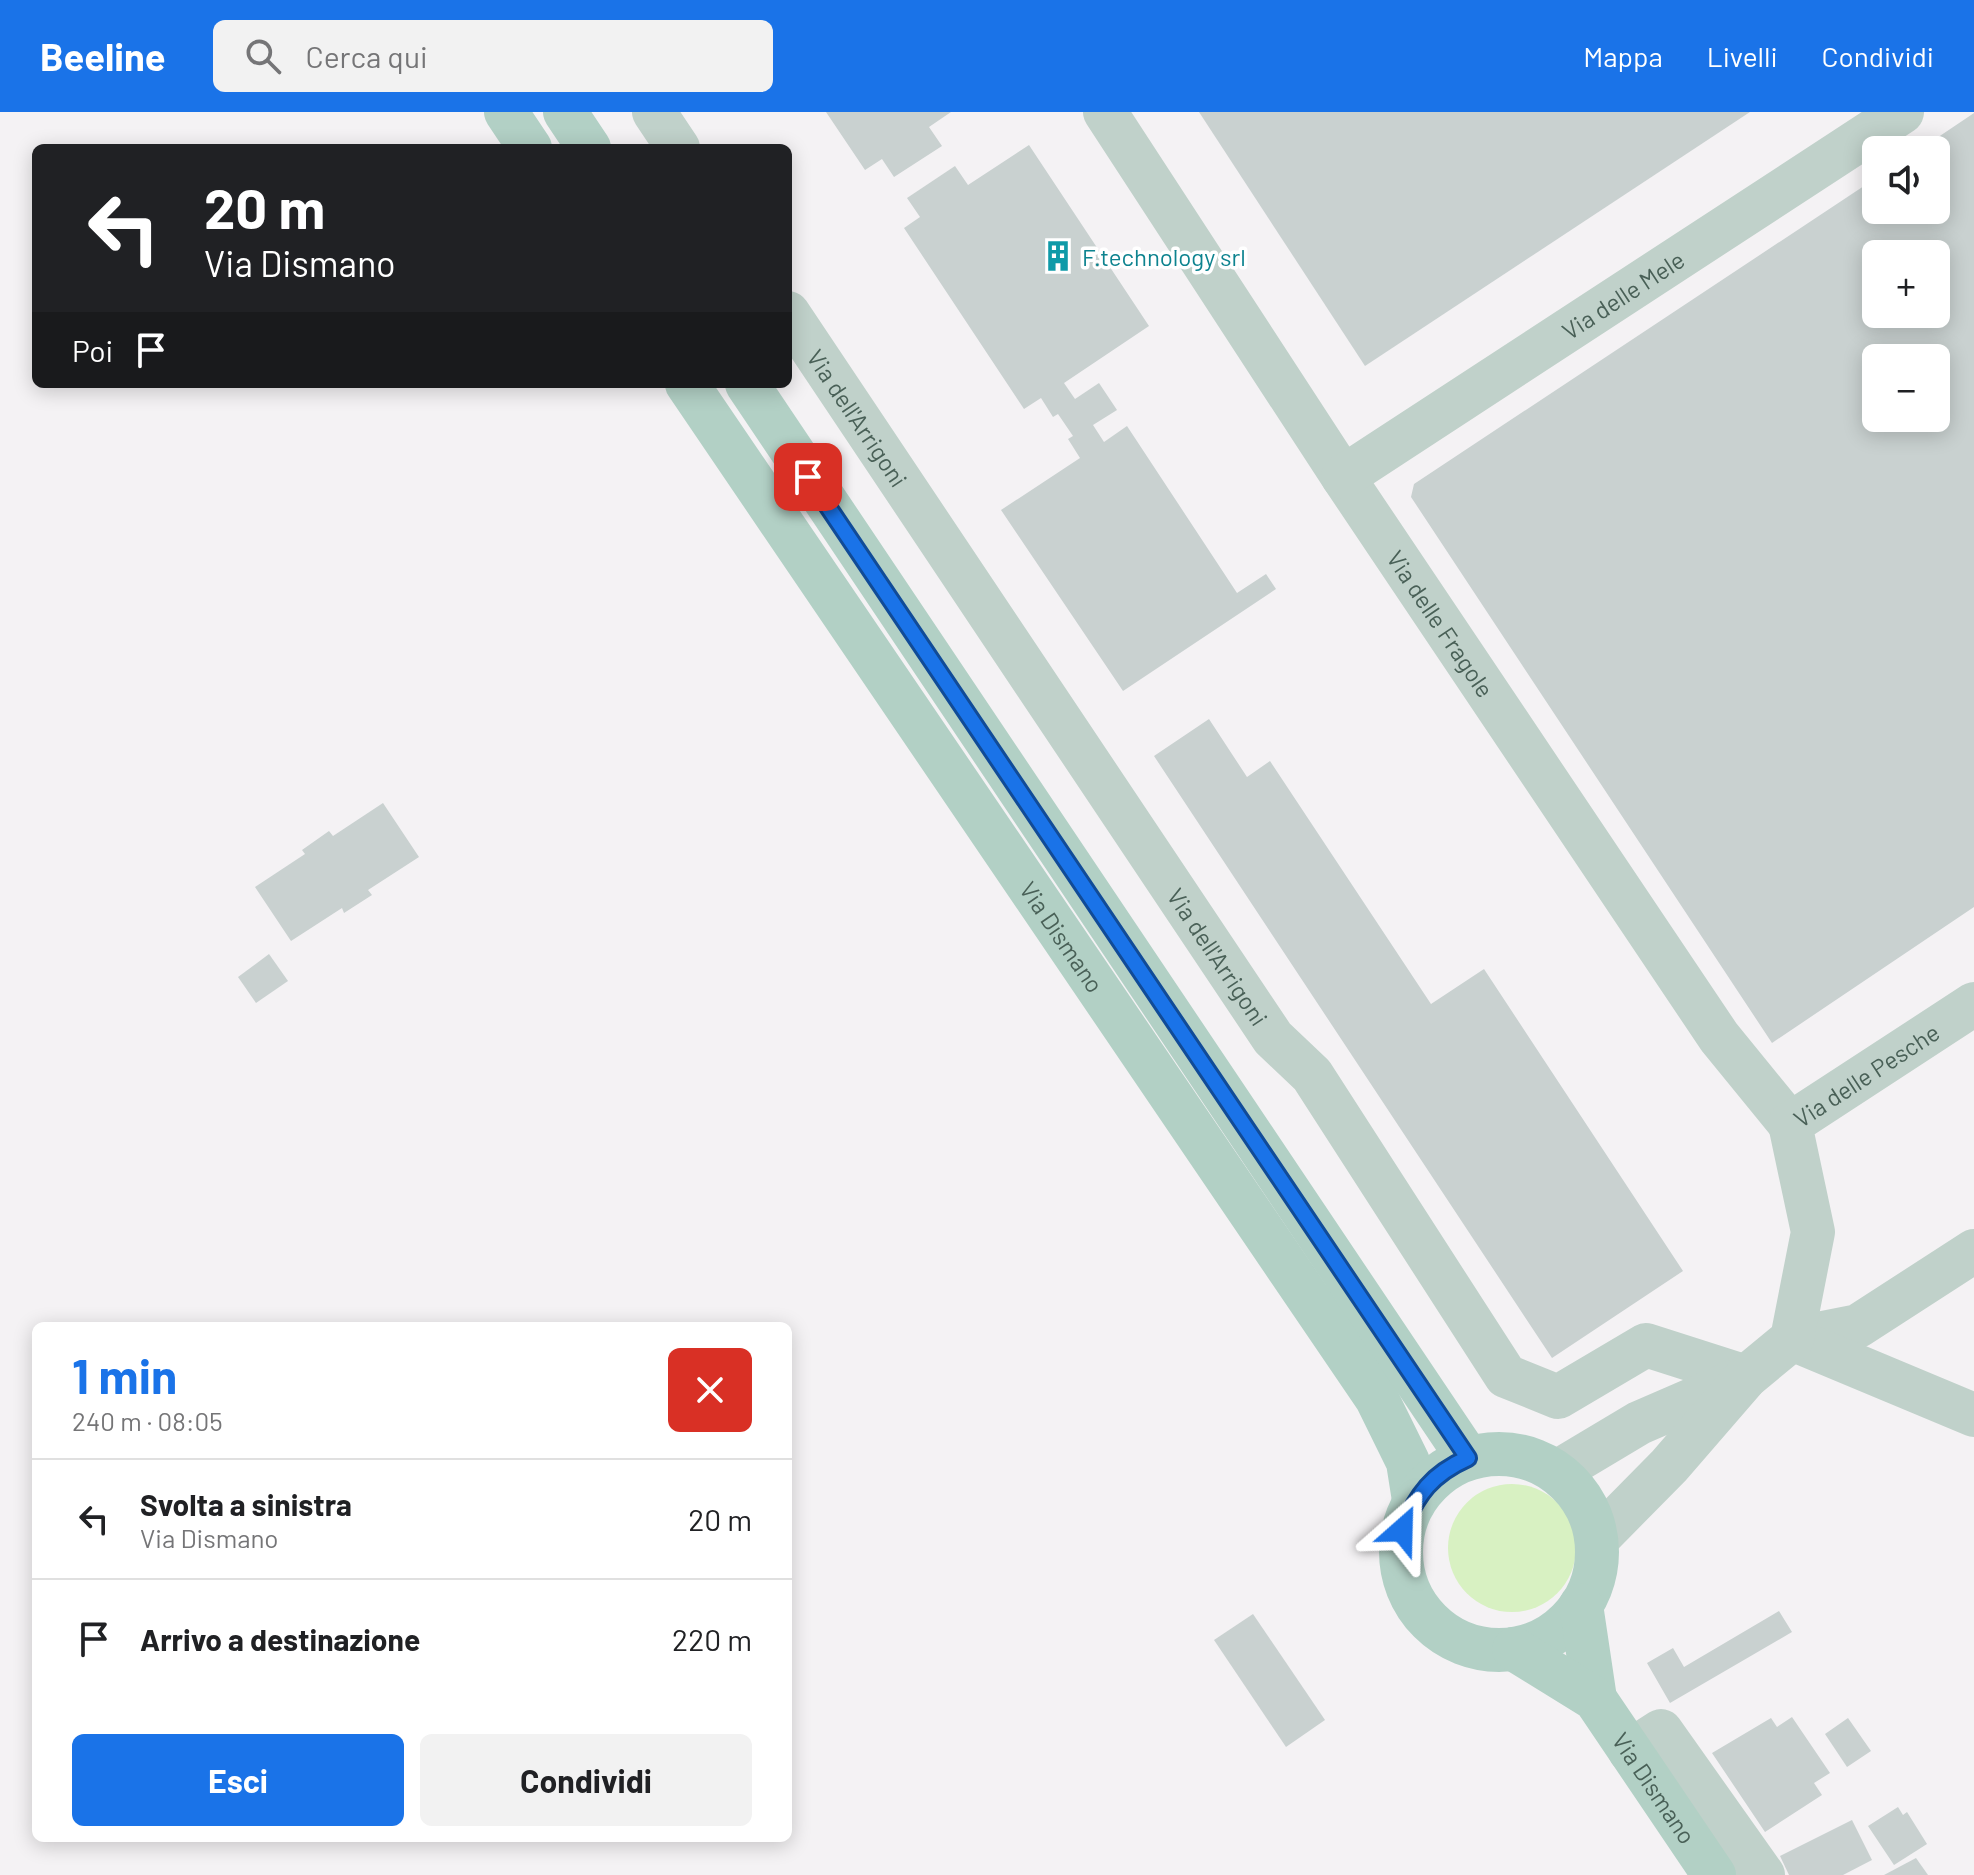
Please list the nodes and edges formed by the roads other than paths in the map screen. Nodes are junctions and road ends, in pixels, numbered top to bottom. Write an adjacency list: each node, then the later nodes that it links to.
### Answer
1 (506, 112): 6 (main road)
2 (565, 112): 7 (main road)
3 (654, 112): 8 (street)
4 (1105, 112): 12 (street, Via delle Fragole)
5 (1902, 112): 12 (street, Via delle Mele)
6 (527, 144)
7 (586, 144)
8 (675, 144)
9 (792, 319): 17 (street, Via dell'Arrigoni)
10 (690, 388): 21 (main road, Via Dismano)
11 (750, 388): 19 (main road, Via Dismano)
12 (1343, 477): 14 (street, Via delle Fragole)
13 (1974, 1004): 14 (street, Via delle Pesche)
14 (1790, 1124): 16 (street, Via delle Pesche)
15 (1974, 1251): 16 (street)
16 (1792, 1339): 17 (street); 18 (street)
17 (1746, 1377): 20 (street); 22 (street)
18 (1974, 1415)
19 (1468, 1458): 20 (main road); 21 (main road)
20 (1557, 1472): 22 (main road)
21 (1414, 1500): 24 (main road)
22 (1597, 1539): 23 (main road)
23 (1581, 1605): 24 (main road); 25 (main road, Via Dismano)
24 (1514, 1649): 25 (main road, Via Dismano)
25 (1595, 1699): 26 (main road, Via Dismano)
26 (1630, 1751): 27 (main road, Via Dismano); 28 (street)
27 (1714, 1875)
28 (1763, 1875)

